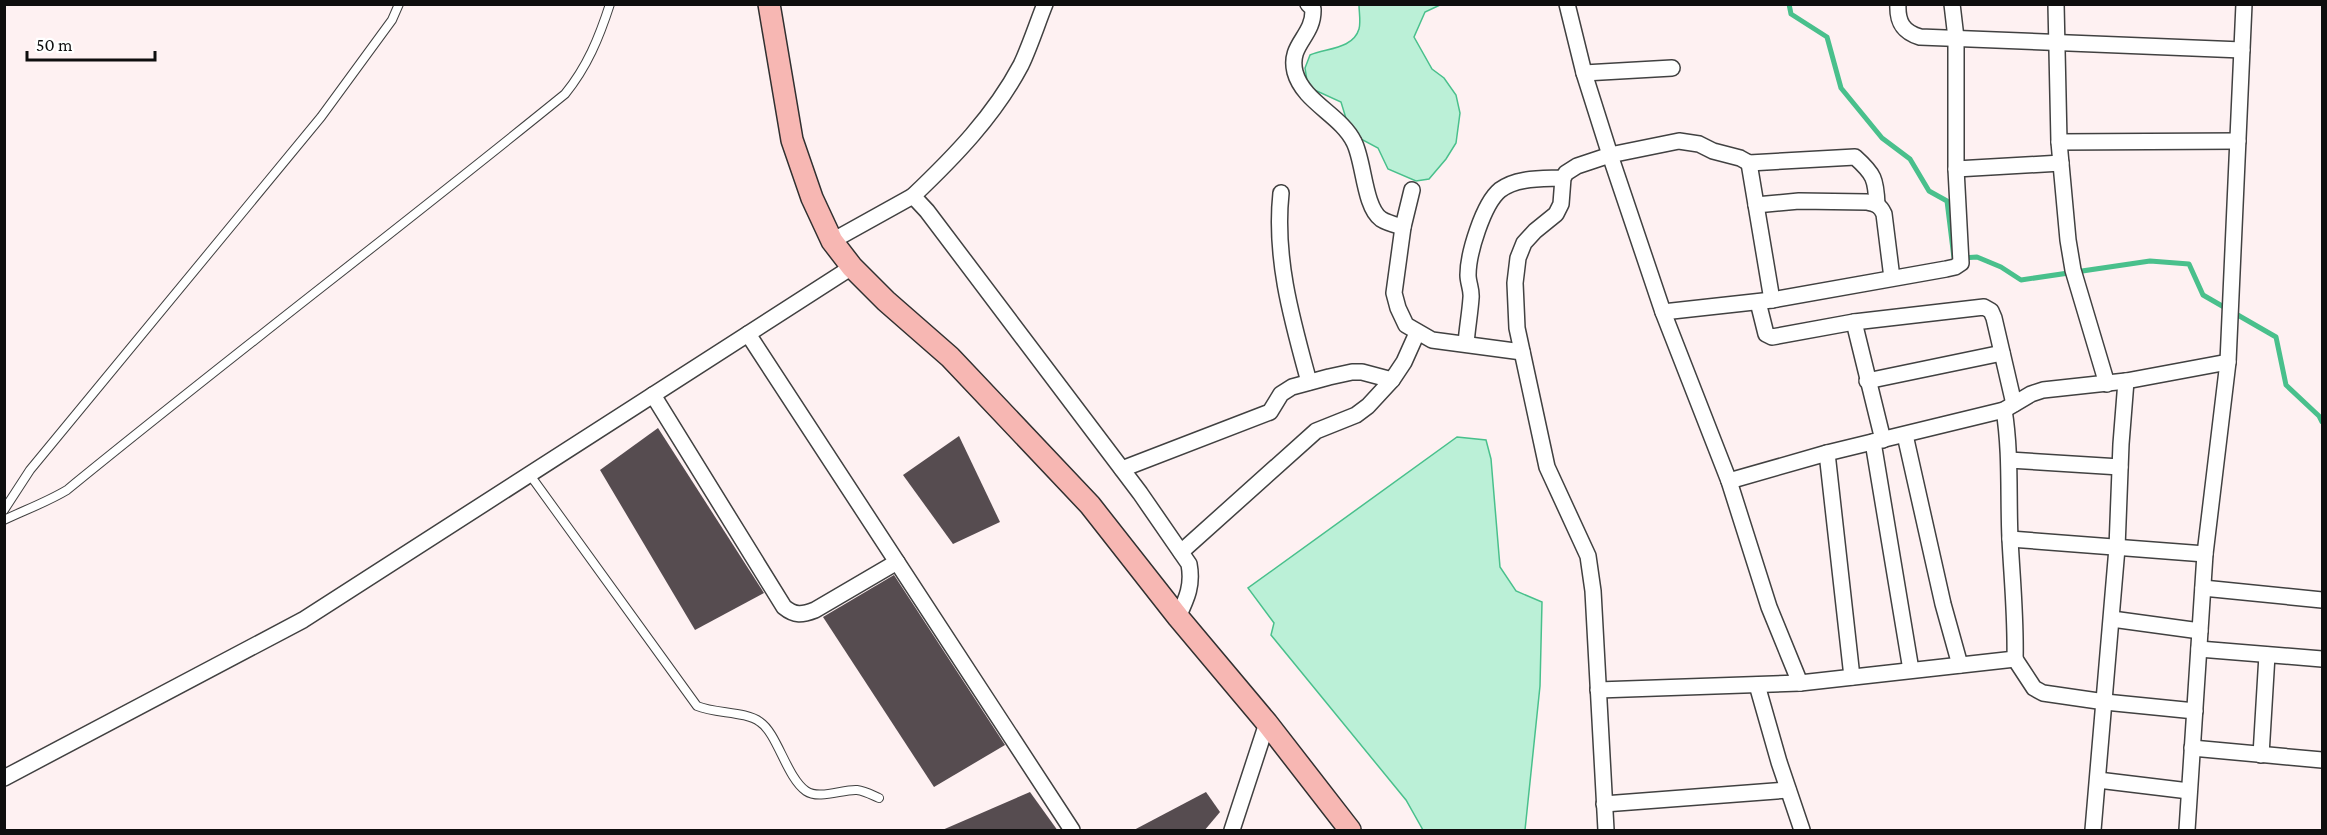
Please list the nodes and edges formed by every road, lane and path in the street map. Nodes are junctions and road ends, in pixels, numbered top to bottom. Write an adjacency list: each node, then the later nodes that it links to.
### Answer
1 (399, 4): 56 (lane)
2 (610, 4): 57 (lane)
3 (769, 4): 29 (main road)
4 (1045, 4): 25 (street)
5 (1308, 4): 28 (street)
6 (1898, 4): 11 (street)
7 (1952, 4): 11 (street)
8 (2056, 4): 12 (street)
9 (2244, 4): 13 (street)
10 (1568, 5): 15 (street)
11 (1956, 38): 12 (street); 21 (street)
12 (2056, 42): 13 (street); 17 (street)
13 (2242, 50): 16 (street)
14 (1672, 68): 15 (street)
15 (1584, 73): 18 (street)
16 (2238, 141): 17 (street); 40 (street)
17 (2059, 142): 20 (street)
18 (1610, 155): 19 (street); 22 (street); 33 (street)
19 (1749, 163): 26 (street); 27 (street)
20 (2061, 163): 21 (street); 45 (street)
21 (1956, 169): 31 (street)
22 (1563, 178): 37 (street); 38 (street)
23 (1412, 190): 28 (street)
24 (1281, 193): 44 (street)
25 (913, 196): 29 (street); 53 (street)
26 (1756, 205): 27 (street); 32 (street)
27 (1877, 205): 31 (street)
28 (1403, 227): 35 (street)
29 (832, 241): 30 (main road)
30 (852, 267): 36 (street); 65 (main road)
31 (1892, 278): 32 (street)
32 (1765, 301): 33 (street); 34 (street)
33 (1663, 312): 55 (street)
34 (1854, 322): 39 (street); 42 (street)
35 (1417, 333): 37 (street); 41 (street)
36 (748, 334): 46 (street); 62 (street)
37 (1466, 344): 38 (street)
38 (1522, 352): 77 (street)
39 (2002, 353): 42 (street); 47 (street)
40 (2228, 362): 43 (street); 61 (street)
41 (1392, 380): 44 (street); 60 (street)
42 (1867, 381): 49 (street)
43 (2126, 381): 45 (street); 52 (street)
44 (1309, 382): 53 (street)
45 (2107, 384): 47 (street)
46 (653, 395): 54 (street); 62 (street)
47 (2009, 407): 48 (street); 51 (street)
48 (1905, 435): 49 (street); 72 (street)
49 (1878, 441): 50 (street); 73 (street)
50 (1827, 453): 55 (street); 74 (street)
51 (2009, 460): 52 (street); 58 (street)
52 (2120, 467): 59 (street)
53 (1122, 469): 60 (street)
54 (530, 475): 84 (street); 88 (lane)
55 (1729, 481): 75 (street)
56 (4, 510)
57 (4, 520)
58 (2010, 539): 59 (street); 70 (street)
59 (2117, 548): 61 (street); 66 (street)
60 (1181, 552): 65 (street)
61 (2205, 554): 63 (street)
62 (897, 562): 90 (street)
63 (2203, 588): 64 (street); 67 (street)
64 (2322, 600)
65 (1178, 617): 80 (main road)
66 (2112, 620): 67 (street); 78 (street)
67 (2200, 631): 68 (street)
68 (2199, 649): 69 (street); 79 (street)
69 (2267, 655): 71 (street); 82 (street)
70 (2015, 659): 72 (street); 78 (street)
71 (2322, 659)
72 (1960, 665): 73 (street)
73 (1911, 670): 74 (street)
74 (1852, 677): 75 (street)
75 (1800, 683): 76 (street)
76 (1757, 685): 77 (street); 86 (street)
77 (1598, 690): 89 (street)
78 (2105, 702): 79 (street); 85 (street)
79 (2195, 711): 81 (street)
80 (1267, 723): 91 (street); 92 (main road)
81 (2192, 748): 82 (street); 87 (street)
82 (2261, 755): 83 (street)
83 (2322, 760)
84 (4, 778)
85 (2098, 780): 87 (street); 95 (street)
86 (1788, 790): 89 (street); 94 (street)
87 (2190, 791): 96 (street)
88 (879, 798)
89 (1604, 804): 93 (street)
90 (1072, 831)
91 (1232, 831)
92 (1350, 831)
93 (1606, 831)
94 (1802, 831)
95 (2093, 831)
96 (2187, 831)

